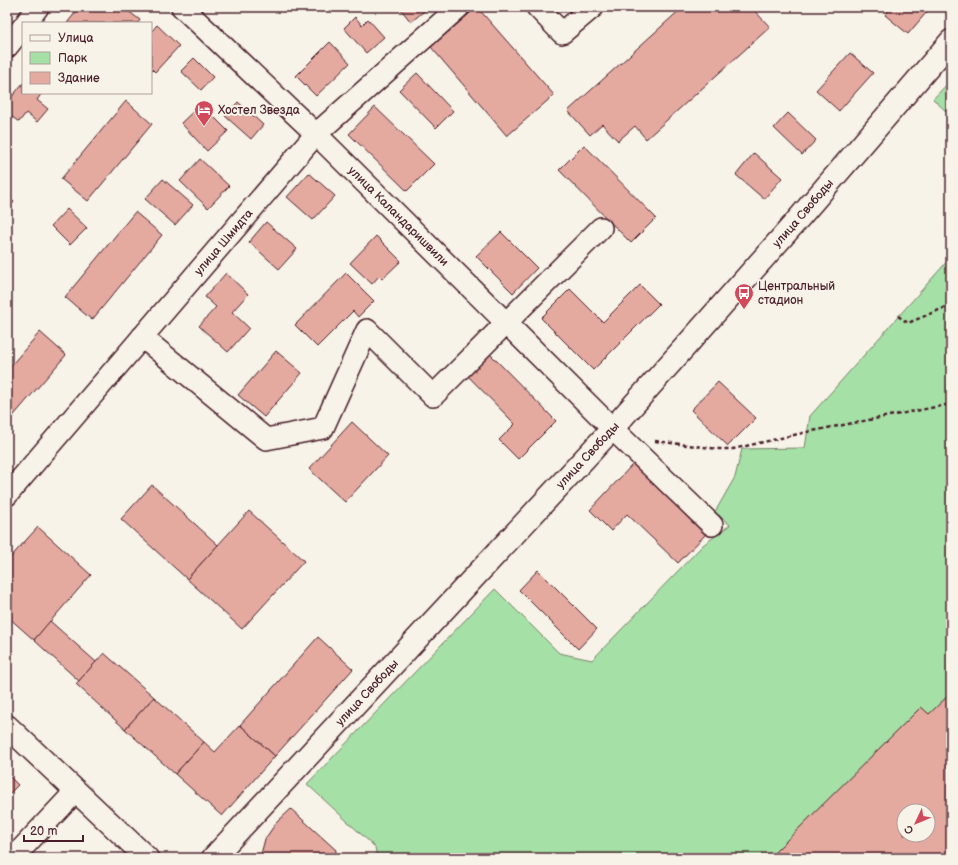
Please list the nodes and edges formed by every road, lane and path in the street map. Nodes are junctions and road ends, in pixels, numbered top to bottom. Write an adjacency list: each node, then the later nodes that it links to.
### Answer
1 (38, 7): 6 (street)
2 (182, 7): 10 (street, улица Каландаришвили)
3 (459, 7): 10 (street, улица Шмидта)
4 (537, 7): 5 (street)
5 (593, 7)
6 (27, 22)
7 (22, 28): 9 (street)
8 (951, 41): 17 (main road, улица Свободы)
9 (7, 47)
10 (316, 134): 14 (street, улица Каландаришвили); 15 (street, улица Шмидта)
11 (600, 228): 14 (street)
12 (951, 305): 13 (path)
13 (898, 316)
14 (506, 323): 15 (street); 17 (street, улица Каландаришвили)
15 (142, 337): 18 (street, улица Шмидта)
16 (951, 404): 17 (path)
17 (617, 433): 19 (street, улица Каландаришвили); 24 (main road, улица Свободы)
18 (7, 495)
19 (712, 525)
20 (7, 726): 21 (main road)
21 (75, 792): 22 (street); 23 (main road)
22 (13, 858)
23 (147, 858)
24 (213, 858)

